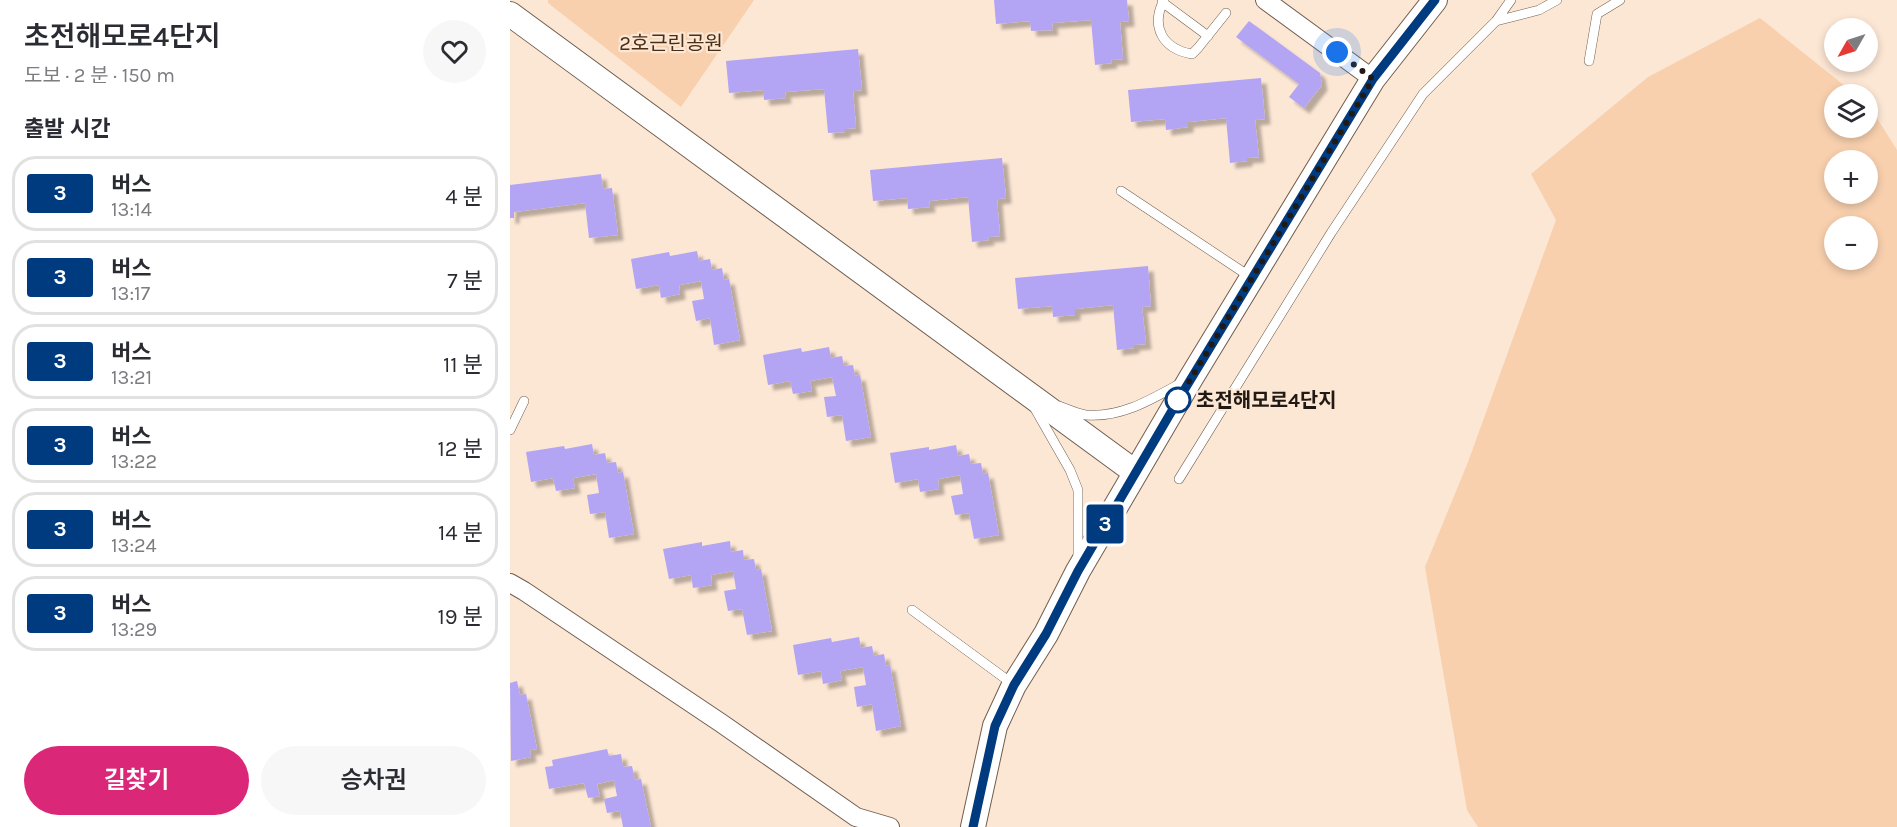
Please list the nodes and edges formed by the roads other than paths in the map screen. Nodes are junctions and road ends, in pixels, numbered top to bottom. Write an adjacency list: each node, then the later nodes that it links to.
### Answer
1 (1265, 0): 12 (street)
2 (1435, 0): 12 (street)
3 (1511, 0): 9 (lane)
4 (1557, 0): 9 (lane)
5 (1620, 0): 11 (lane)
6 (1163, 1): 10 (lane); 10 (lane)
7 (1226, 13): 10 (lane)
8 (510, 14): 16 (street)
9 (1497, 21): 20 (lane)
10 (1208, 36)
11 (1589, 61)
12 (1373, 79): 14 (street)
13 (1121, 191): 14 (lane)
14 (1252, 278): 15 (street)
15 (1191, 378): 16 (lane); 19 (street)
16 (1027, 395): 19 (street); 21 (lane)
17 (524, 401): 18 (lane)
18 (510, 430)
19 (1135, 472): 21 (street)
20 (1179, 479)
21 (1078, 571): 24 (street)
22 (510, 583): 25 (street)
23 (912, 610): 24 (lane)
24 (1014, 685): 26 (street)
25 (890, 827)
26 (973, 827)

